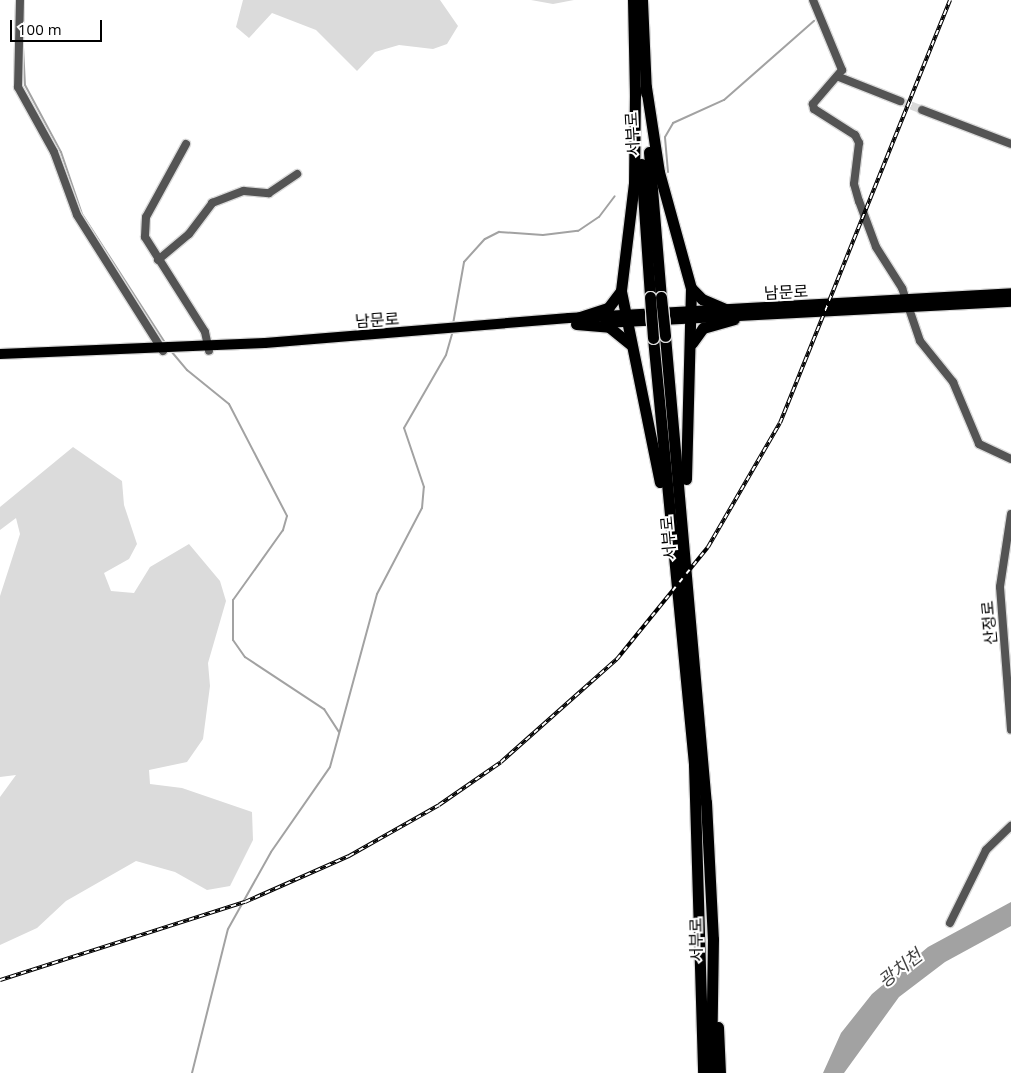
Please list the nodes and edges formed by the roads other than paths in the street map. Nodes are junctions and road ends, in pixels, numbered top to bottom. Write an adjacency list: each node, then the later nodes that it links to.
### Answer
1 (20, 0): 25 (street)
2 (633, 0): 6 (highway, 서부로)
3 (642, 0): 6 (highway, 서부로)
4 (813, 0): 5 (street)
5 (839, 77): 7 (street); 17 (street)
6 (640, 88): 13 (highway); 14 (highway); 22 (highway, 서부로, bridge)
7 (900, 100)
8 (922, 110): 10 (street)
9 (186, 144): 12 (street)
10 (1011, 144)
11 (297, 174): 12 (street)
12 (158, 260): 26 (street)
13 (691, 288): 18 (highway); 19 (highway)
14 (621, 291): 20 (highway); 21 (highway)
15 (1011, 293): 17 (main road, 남문로)
16 (1011, 302): 17 (main road, 남문로)
17 (909, 304): 18 (main road, 남문로); 29 (street)
18 (731, 315): 19 (main road, 남문로); 23 (highway)
19 (692, 316): 20 (main road, 남문로); 23 (highway)
20 (627, 319): 21 (main road, 남문로); 24 (highway)
21 (576, 321): 24 (highway); 26 (main road, 남문로)
22 (659, 337): 31 (highway, 서부로); 32 (highway, 서부로)
23 (692, 343): 31 (highway)
24 (630, 344): 32 (highway)
25 (167, 348): 26 (main road, 남문로); 27 (main road, 남문로); 28 (main road, 남문로)
26 (209, 348)
27 (0, 354)
28 (0, 361)
29 (1011, 459)
30 (1011, 514): 33 (street, 산정로)
31 (686, 559): 36 (highway, 서부로)
32 (674, 561): 37 (highway, 서부로)
33 (1011, 730)
34 (1011, 826): 35 (street)
35 (950, 923)
36 (713, 939): 40 (highway, 서부로); 41 (highway)
37 (702, 948): 38 (highway); 39 (highway, 서부로)
38 (697, 1073)
39 (703, 1073)
40 (711, 1073)
41 (720, 1073)

